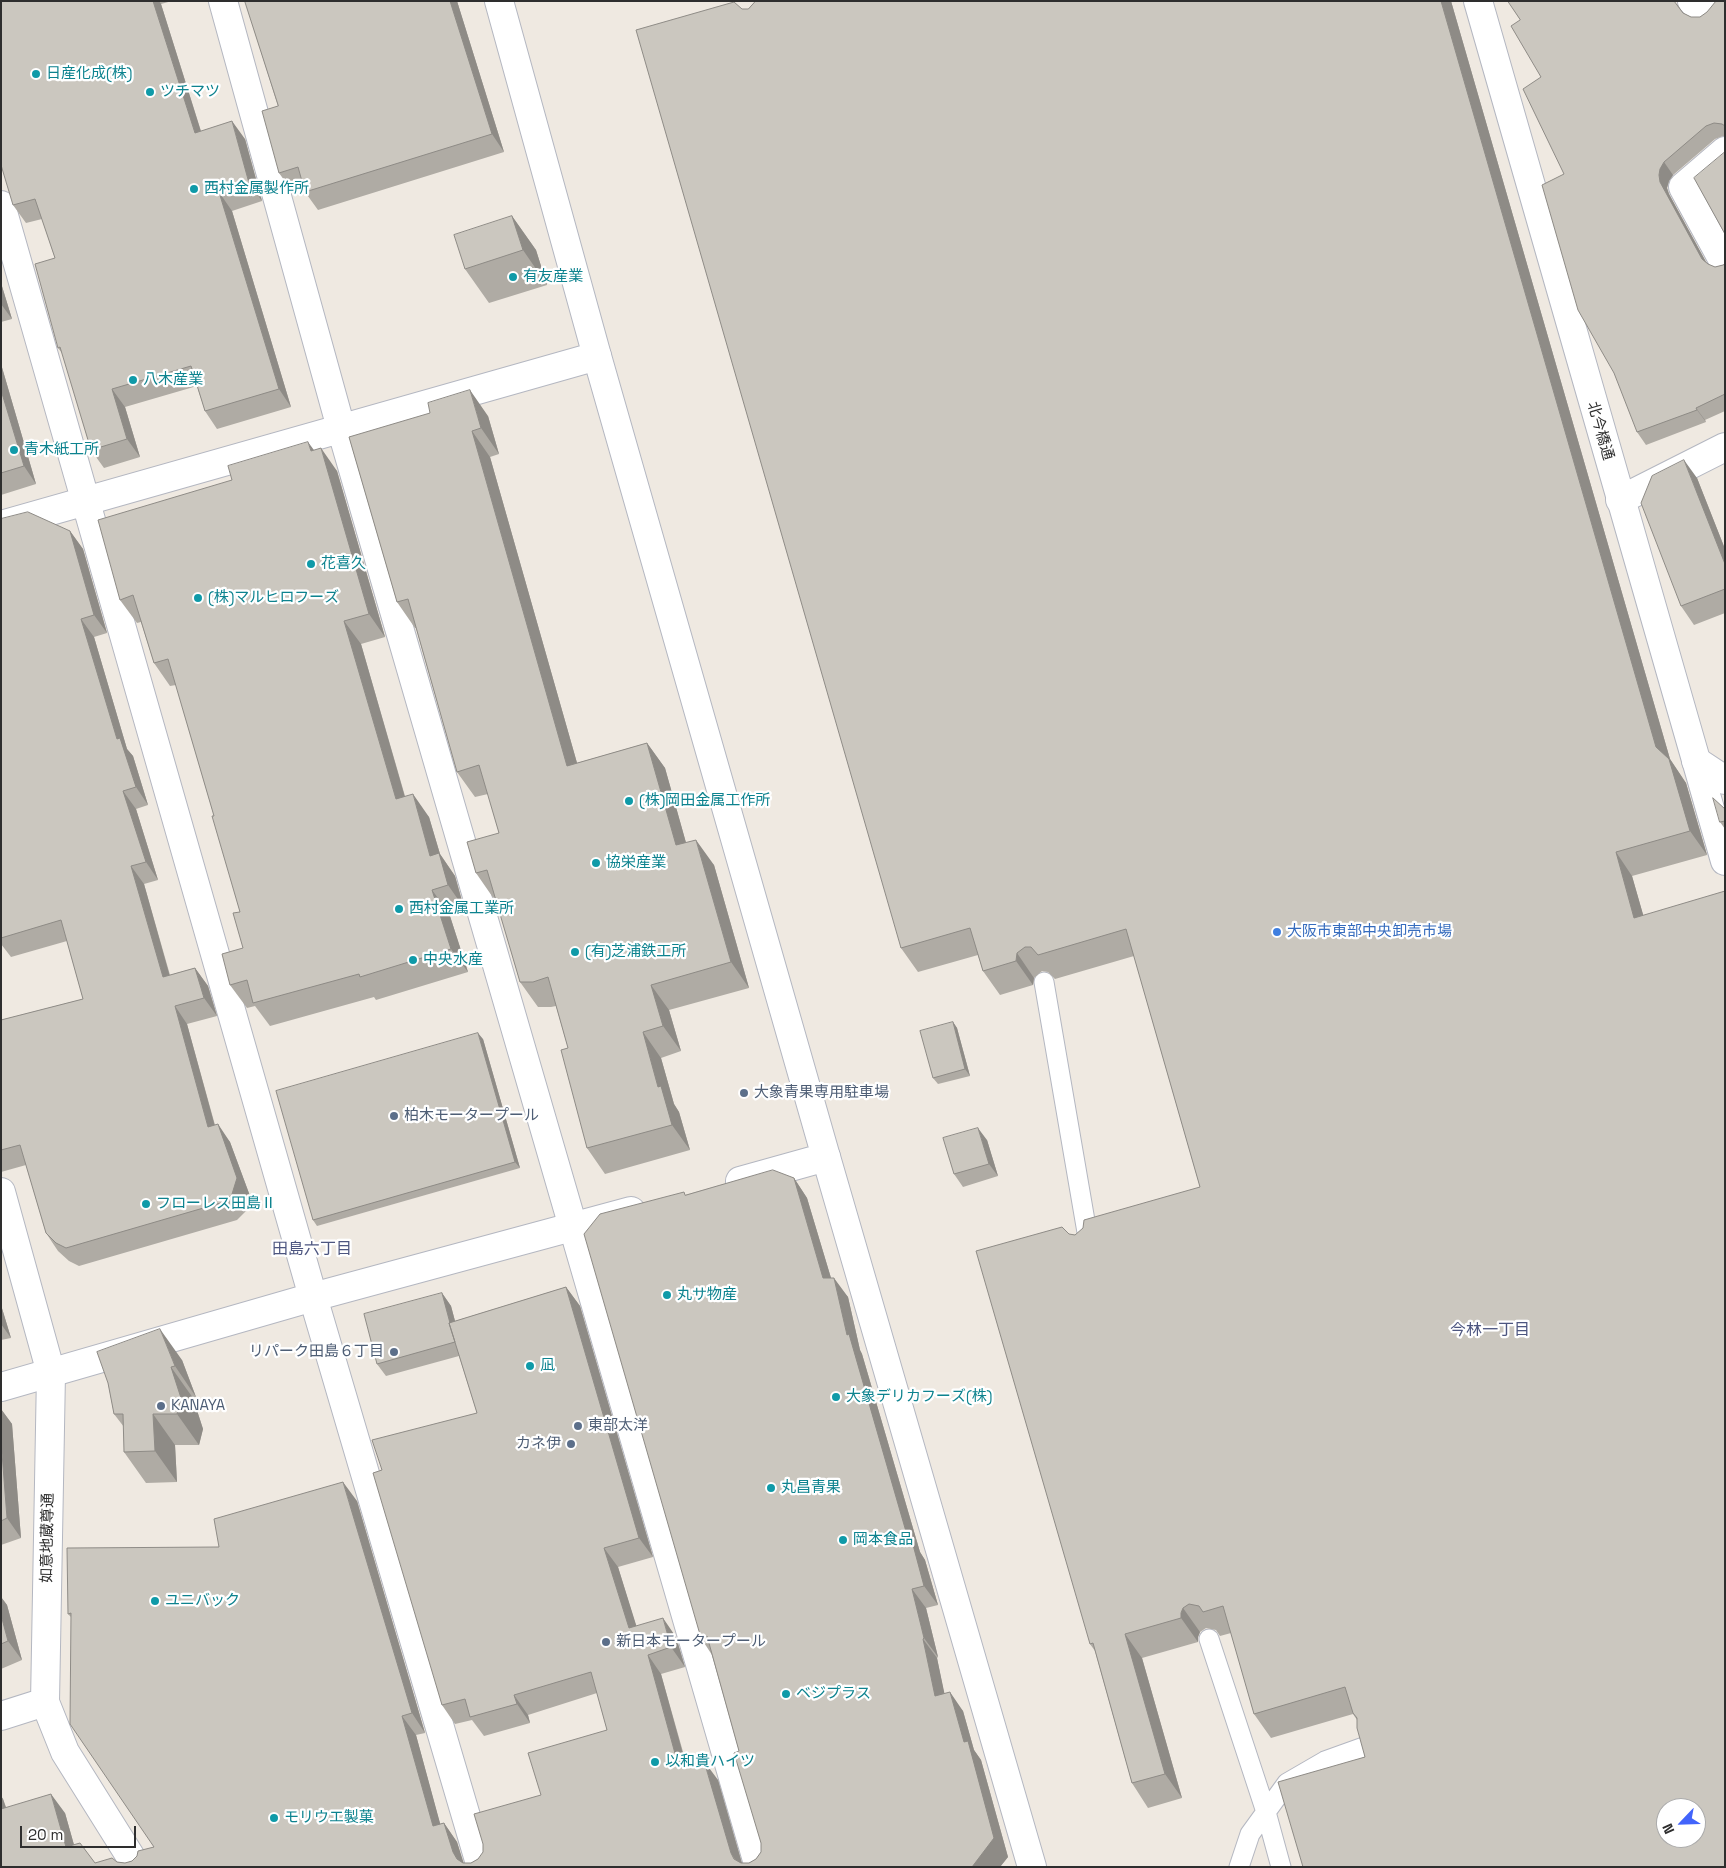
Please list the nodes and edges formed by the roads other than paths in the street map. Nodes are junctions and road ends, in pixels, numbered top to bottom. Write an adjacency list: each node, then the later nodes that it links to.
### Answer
1 (223, 1): 10 (street)
2 (499, 1): 9 (street)
3 (1478, 1): 12 (street, 北今橋通)
4 (1692, 1): 5 (street)
5 (1715, 1)
6 (1725, 152): 8 (street)
7 (1, 205): 13 (street)
8 (1725, 264)
9 (597, 356): 10 (street); 19 (street)
10 (341, 428): 13 (street); 23 (street)
11 (1725, 447): 12 (street)
12 (1620, 500): 15 (street, 北今橋通)
13 (87, 501): 14 (street); 25 (street)
14 (1, 525)
15 (1696, 761): 16 (street); 17 (street, 北今橋通)
16 (1725, 780)
17 (1725, 861)
18 (1044, 982): 24 (lane)
19 (826, 1157): 20 (street); 36 (street)
20 (713, 1188)
21 (1, 1192): 26 (street, 如意地蔵尊通)
22 (657, 1203): 23 (street)
23 (572, 1226): 25 (street); 35 (street)
24 (1090, 1248)
25 (313, 1297): 26 (street); 34 (street)
26 (51, 1373): 27 (street); 29 (street, 如意地蔵尊通)
27 (1, 1387)
28 (1209, 1639): 32 (lane)
29 (45, 1702): 30 (street); 33 (street, 如意地蔵尊通)
30 (1, 1716)
31 (1364, 1747): 32 (lane)
32 (1266, 1812): 37 (lane); 38 (lane)
33 (138, 1867)
34 (481, 1867)
35 (759, 1867)
36 (1032, 1867)
37 (1239, 1867)
38 (1281, 1867)

